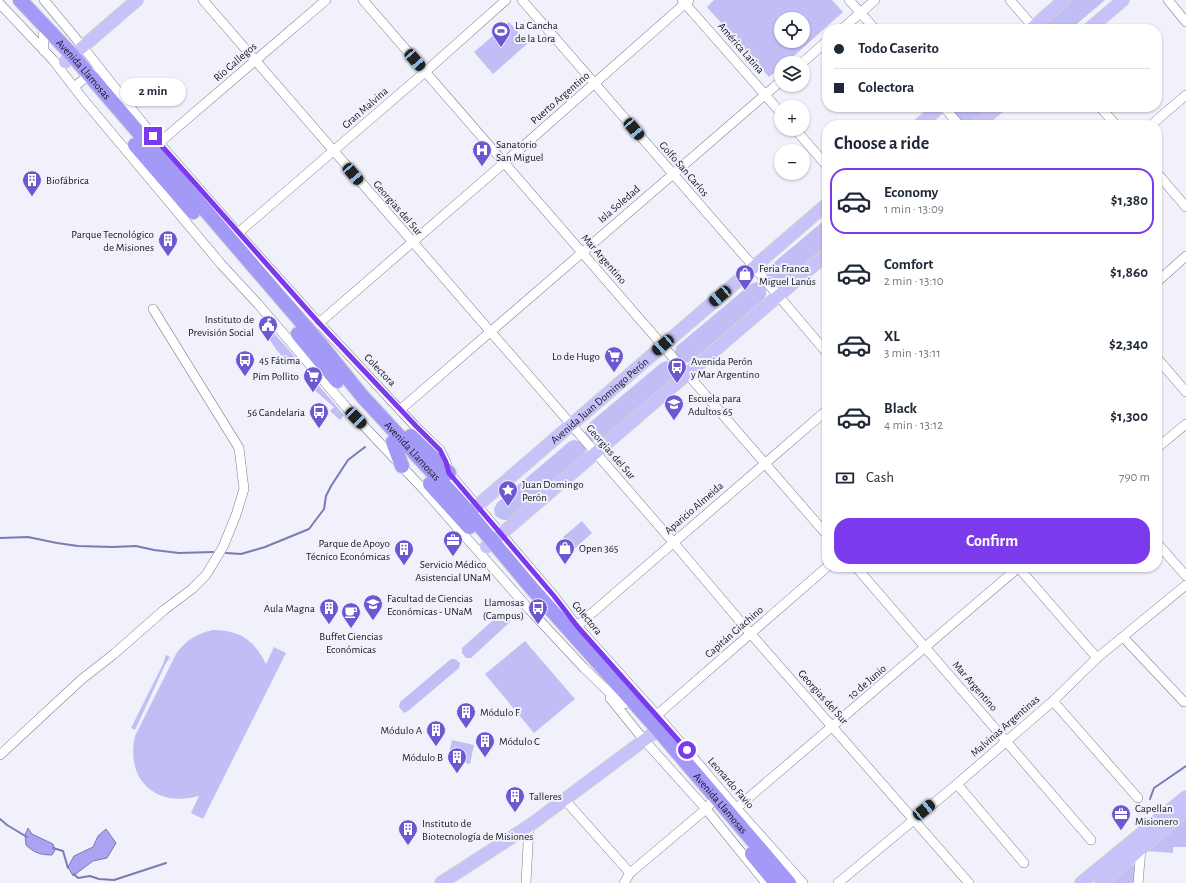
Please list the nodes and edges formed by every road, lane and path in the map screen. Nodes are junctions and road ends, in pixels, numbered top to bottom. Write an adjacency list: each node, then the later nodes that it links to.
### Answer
1 (9, 0): 25 (highway, Avenida Llamosas)
2 (20, 0): 29 (highway, Avenida Llamosas)
3 (44, 0): 29 (street, Colectora)
4 (137, 0): 29 (main road)
5 (203, 0): 30 (street, Georgias del Sur)
6 (326, 0): 30 (street, Río Gallegos)
7 (363, 0): 31 (street, Mar Argentino)
8 (506, 0): 31 (street, Gran Malvina)
9 (522, 0): 33 (street, Golfo San Carlos)
10 (849, 0): 18 (street)
11 (875, 0): 18 (street)
12 (1010, 0): 22 (street)
13 (1064, 0): 23 (main road)
14 (1122, 0): 24 (main road)
15 (1168, 0): 19 (street)
16 (686, 1): 33 (street, Puerto Argentino); 35 (street, América Latina)
17 (0, 4): 27 (street, Colectora)
18 (860, 13): 20 (street); 21 (street)
19 (1186, 22)
20 (848, 24)
21 (870, 24)
22 (1030, 24)
23 (1037, 24)
24 (1095, 24)
25 (43, 35): 27 (street); 29 (highway, Avenida Llamosas)
26 (822, 46): 28 (street)
27 (44, 51): 29 (street, Colectora)
28 (810, 56)
29 (70, 58): 32 (highway, Avenida Llamosas); 32 (street, Colectora)
30 (255, 61): 48 (street, Río Gallegos); 49 (street, Georgias del Sur)
31 (425, 72): 49 (street, Gran Malvina); 51 (street, Mar Argentino)
32 (86, 77): 48 (street, Colectora); 71 (highway, Avenida Llamosas); 77 (highway, Avenida Llamosas); 81 (street, Colectora)
33 (595, 84): 51 (street, Puerto Argentino); 52 (street, Golfo San Carlos)
34 (774, 87): 35 (street, Isla Soledad)
35 (765, 94): 37 (street, América Latina); 52 (street, Isla Soledad)
36 (1186, 95): 46 (street)
37 (774, 105)
38 (934, 112): 42 (main road)
39 (948, 112): 43 (street)
40 (992, 112): 44 (main road)
41 (1104, 112): 45 (street)
42 (925, 120)
43 (955, 120)
44 (983, 120)
45 (1112, 120)
46 (1157, 120)
47 (801, 136): 50 (street)
48 (159, 143): 56 (street, Colectora)
49 (334, 151): 56 (street, Gran Malvina); 57 (street, Georgias del Sur)
50 (822, 160)
51 (504, 163): 57 (street, Puerto Argentino); 58 (street, Mar Argentino)
52 (672, 174): 58 (street, Isla Soledad); 61 (street, Golfo San Carlos)
53 (1162, 179): 54 (street)
54 (1186, 207)
55 (822, 208): 61 (main road, Avenida Juan Domingo Perón)
56 (238, 233): 65 (street, Colectora)
57 (413, 243): 65 (street, Puerto Argentino); 66 (street, Georgias del Sur)
58 (582, 252): 66 (street, Isla Soledad); 67 (street, Mar Argentino)
59 (1186, 256): 62 (street)
60 (822, 258): 63 (main road)
61 (754, 267): 63 (street, Golfo San Carlos); 67 (main road, Avenida Juan Domingo Perón)
62 (1162, 278)
63 (778, 296): 68 (street, Golfo San Carlos); 70 (main road)
64 (153, 309): 110 (street)
65 (319, 323): 73 (street, Colectora)
66 (490, 331): 73 (street, Isla Soledad); 75 (street, Georgias del Sur)
67 (663, 345): 70 (street, Mar Argentino); 75 (main road, Avenida Juan Domingo Perón)
68 (822, 348)
69 (1162, 364): 72 (street)
70 (687, 374): 79 (main road); 80 (street, Mar Argentino)
71 (354, 387): 82 (highway); 83 (highway, Avenida Llamosas)
72 (1186, 392)
73 (401, 409): 82 (street, Colectora)
74 (822, 414): 80 (street, Aparicio Almeida)
75 (571, 424): 79 (street, Georgias del Sur); 83 (main road, Avenida Juan Domingo Perón)
76 (1186, 424): 78 (street)
77 (393, 442): 81 (highway); 83 (highway, Avenida Llamosas)
78 (1162, 444)
79 (596, 453): 85 (street, Georgias del Sur); 86 (main road)
80 (764, 464): 84 (street, Mar Argentino); 85 (street, Aparicio Almeida)
81 (402, 466): 83 (street, Colectora)
82 (449, 473): 83 (street, Colectora)
83 (465, 515): 86 (highway, Avenida Llamosas); 86 (street, Colectora)
84 (822, 528)
85 (673, 542): 96 (street, Aparicio Almeida); 97 (street, Georgias del Sur)
86 (490, 544): 94 (highway, Avenida Llamosas); 94 (street, Colectora)
87 (1162, 549): 92 (street)
88 (822, 571): 97 (street, Capitán Giachino)
89 (860, 572): 99 (street, Mar Argentino)
90 (1012, 572): 99 (street, 10 de Junio)
91 (1022, 572): 100 (street)
92 (1186, 576)
93 (1186, 585): 98 (street, Malvinas Argentinas)
94 (527, 587): 95 (highway, Avenida Llamosas); 95 (street, Colectora)
95 (539, 601): 96 (street, Colectora); 101 (street, Colectora); 103 (highway, Avenida Llamosas)
96 (577, 626): 102 (street, Colectora)
97 (751, 634): 106 (street, Capitán Giachino); 107 (street, Georgias del Sur)
98 (1123, 637): 100 (street, Malvinas Argentinas); 105 (street)
99 (926, 647): 107 (street, 10 de Junio); 109 (street, Mar Argentino)
100 (1097, 658): 104 (street, Malvinas Argentinas)
101 (584, 668): 103 (street, Colectora); 108 (street, Colectora)
102 (625, 681): 103 (street, Colectora); 106 (street, Leonardo Favio)
103 (627, 701): 108 (highway, Avenida Llamosas); 117 (highway, Avenida Llamosas)
104 (1053, 701): 109 (street, Malvinas Argentinas); 113 (street)
105 (1184, 702)
106 (657, 715): 117 (street, Leonardo Favio)
107 (833, 726): 117 (street, 10 de Junio); 118 (street, Georgias del Sur)
108 (648, 737): 114 (main road); 115 (highway, Avenida Llamosas)
109 (1006, 740): 111 (street, Malvinas Argentinas); 120 (street, Mar Argentino)
110 (0, 754)
111 (957, 784): 118 (street, Malvinas Argentinas); 122 (street)
112 (1186, 797): 133 (main road)
113 (1138, 798)
114 (565, 800): 119 (main road); 123 (street)
115 (708, 806): 123 (street); 127 (street); 128 (highway, Avenida Llamosas)
116 (1186, 810): 121 (main road)
117 (733, 811): 129 (highway, Avenida Llamosas); 130 (street, Leonardo Favio)
118 (914, 819): 131 (street, Malvinas Argentinas); 132 (street, Georgias del Sur)
119 (529, 826): 124 (main road); 125 (street)
120 (1091, 840)
121 (1141, 849): 134 (main road); 135 (street)
122 (1024, 863)
123 (630, 872): 126 (street)
124 (441, 883)
125 (526, 883)
126 (624, 883)
127 (766, 883)
128 (776, 883)
129 (789, 883)
130 (803, 883)
131 (838, 883)
132 (969, 883)
133 (1081, 883)
134 (1101, 883)
135 (1138, 883)

